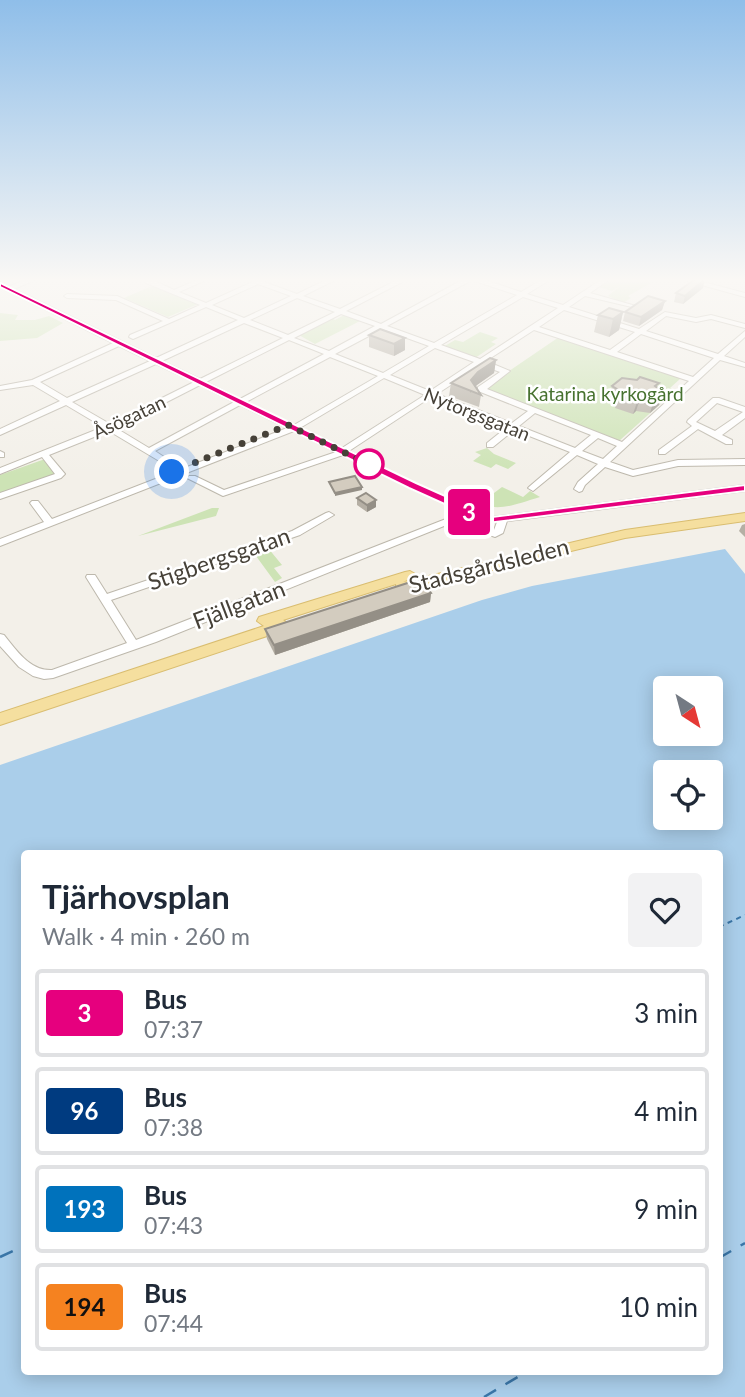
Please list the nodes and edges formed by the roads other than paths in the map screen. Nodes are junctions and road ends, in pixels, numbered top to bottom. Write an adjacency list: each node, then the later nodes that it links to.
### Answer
1 (119, 344): 15 (street); 20 (street)
2 (191, 344): 15 (street)
3 (275, 344): 21 (street, Åsögatan)
4 (303, 344): 13 (street, Nytorgsgatan)
5 (347, 344): 13 (street)
6 (507, 344): 16 (street)
7 (583, 344): 12 (street)
8 (623, 344): 12 (street)
9 (678, 344): 14 (street)
10 (732, 344): 14 (street)
11 (433, 345): 16 (street); 18 (street)
12 (611, 353): 19 (street)
13 (329, 354): 18 (street, Nytorgsgatan); 25 (street)
14 (718, 357): 17 (street); 19 (street)
15 (155, 361): 21 (street); 24 (street)
16 (480, 362): 23 (street); 26 (street)
17 (745, 365)
18 (380, 375): 23 (street, Nytorgsgatan); 30 (street)
19 (692, 379): 39 (street)
20 (34, 382): 22 (street); 24 (street)
21 (200, 383): 25 (street); 29 (street, Åsögatan)
22 (0, 388)
23 (429, 395): 31 (street, Nytorgsgatan); 41 (street)
24 (68, 401): 29 (street); 34 (street)
25 (240, 402): 30 (street); 40 (street)
26 (534, 410): 31 (street); 36 (street)
27 (745, 412): 28 (street); 32 (street)
28 (694, 424): 35 (street); 42 (street)
29 (111, 427): 40 (street); 44 (street, Åsögatan)
30 (291, 427): 41 (street); 47 (street); 60 (street)
31 (510, 427): 38 (street); 43 (street, Nytorgsgatan)
32 (728, 427): 33 (street); 35 (street)
33 (745, 430)
34 (0, 432)
35 (717, 434): 37 (street)
36 (596, 435): 39 (street); 43 (street)
37 (729, 442)
38 (490, 445)
39 (623, 445): 46 (street)
40 (149, 451): 47 (street)
41 (341, 451): 50 (street); 59 (street)
42 (662, 452)
43 (575, 453): 46 (street, Nytorgsgatan); 51 (street)
44 (44, 454): 48 (street, Åsögatan); 54 (street)
45 (743, 462): 49 (street)
46 (604, 463): 49 (street, Nytorgsgatan); 53 (street)
47 (178, 469): 60 (street)
48 (0, 471)
49 (633, 474)
50 (192, 478)
51 (533, 488)
52 (745, 488): 59 (street)
53 (579, 489)
54 (0, 496)
55 (35, 503): 60 (street)
56 (745, 510): 62 (main road, Stadsgårdsleden)
57 (329, 515): 64 (street, Stigbergsgatan)
58 (745, 517): 62 (main road, Stadsgårdsleden)
59 (497, 520): 66 (street, Fjällgatan)
60 (49, 522): 61 (street)
61 (0, 541)
62 (472, 565): 67 (main road, Stadsgårdsleden); 68 (main road, Stadsgårdsleden)
63 (91, 577): 64 (street)
64 (106, 598): 66 (street)
65 (0, 638): 66 (street, Fjällgatan)
66 (133, 644)
67 (0, 710)
68 (0, 719)

